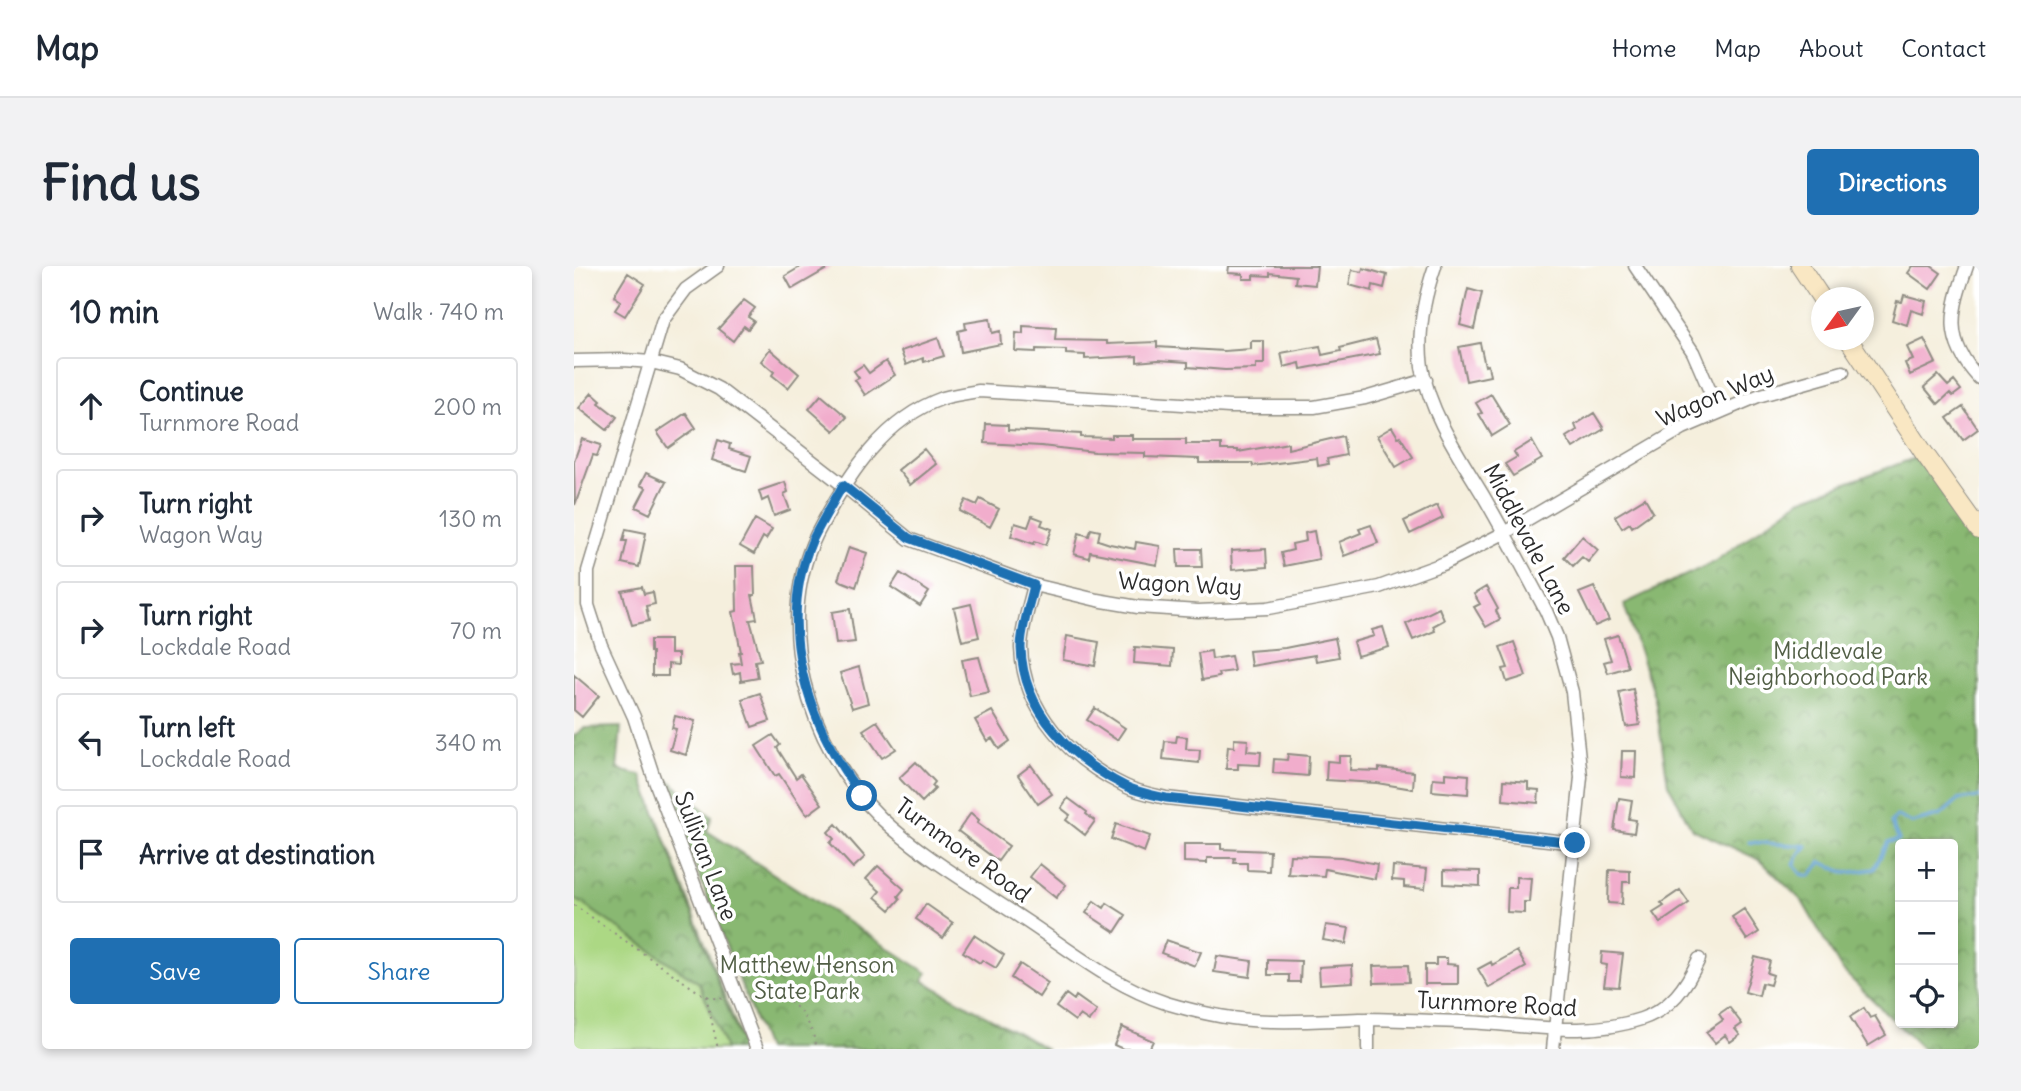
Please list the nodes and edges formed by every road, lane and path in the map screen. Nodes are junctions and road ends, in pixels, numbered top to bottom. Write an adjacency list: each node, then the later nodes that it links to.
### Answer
1 (718, 266): 9 (street, Sullivan Lane)
2 (1435, 266): 12 (street, Middlevale Lane)
3 (1635, 266): 13 (street)
4 (1800, 266): 6 (street)
5 (1967, 266): 11 (street)
6 (1814, 287)
7 (1856, 350): 15 (street)
8 (574, 361): 9 (street, Wagon Way)
9 (651, 362): 14 (street, Wagon Way); 27 (street, Sullivan Lane)
10 (1843, 372): 13 (street, Wagon Way)
11 (1979, 378)
12 (1426, 380): 14 (street, Turnmore Road); 16 (street, Middlevale Lane)
13 (1719, 412): 16 (street, Wagon Way)
14 (843, 485): 17 (street, Wagon Way); 24 (street, Turnmore Road)
15 (1979, 530)
16 (1504, 533): 17 (street, Wagon Way); 18 (street, Middlevale Lane)
17 (1034, 585): 18 (street)
18 (1575, 843): 25 (street, Middlevale Lane)
19 (574, 905): 21 (path)
20 (1699, 959): 25 (street, Turnmore Road)
21 (706, 995): 23 (path); 26 (path)
22 (741, 996): 28 (path)
23 (732, 998)
24 (1368, 1019): 25 (street, Turnmore Road); 29 (street)
25 (1555, 1028): 30 (street, Middlevale Lane)
26 (718, 1049)
27 (757, 1049)
28 (817, 1049)
29 (1368, 1049)
30 (1553, 1049)

